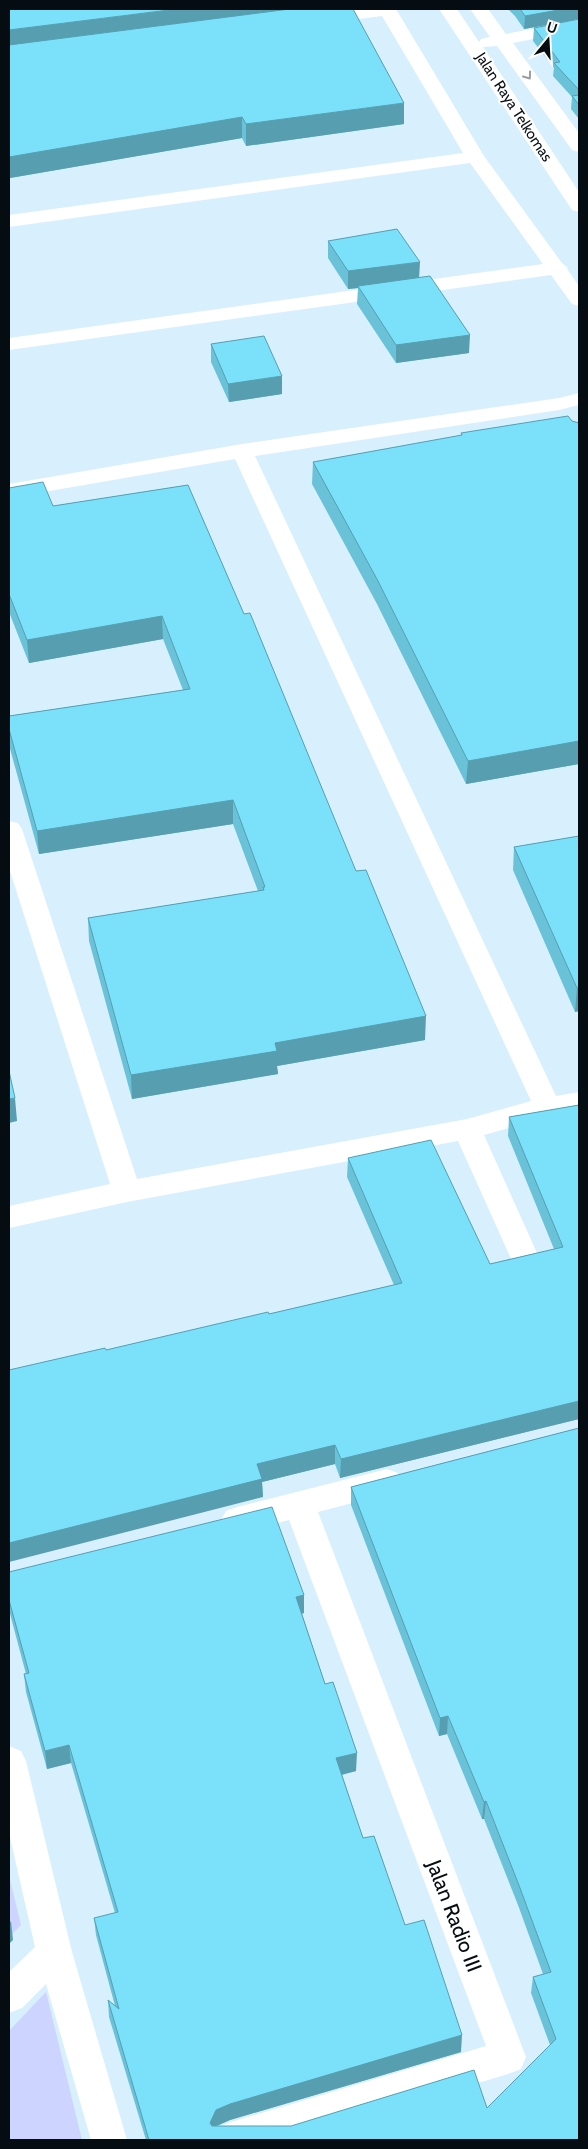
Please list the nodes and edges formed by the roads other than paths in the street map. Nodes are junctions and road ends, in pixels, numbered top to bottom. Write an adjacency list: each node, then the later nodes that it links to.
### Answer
1 (387, 9): 4 (street); 9 (street)
2 (448, 9): 7 (street, Jalan Raya Telkomas)
3 (479, 9): 6 (street, Jalan Raya Telkomas)
4 (300, 21)
5 (579, 25): 6 (street)
6 (502, 40): 7 (street); 8 (street, Jalan Raya Telkomas, one-way to 8)
7 (473, 46): 10 (street, Jalan Raya Telkomas)
8 (579, 146)
9 (475, 157): 11 (street); 12 (street)
10 (579, 206)
11 (9, 221)
12 (558, 268): 13 (street); 14 (street)
13 (579, 300)
14 (9, 344)
15 (569, 408): 16 (street)
16 (242, 451): 17 (street); 20 (street)
17 (9, 491)
18 (9, 829): 22 (street)
19 (579, 1102): 20 (street)
20 (548, 1107): 21 (street)
21 (467, 1129): 22 (street); 24 (street)
22 (127, 1190): 23 (street)
23 (9, 1217)
24 (522, 1253)
25 (415, 1474): 26 (street)
26 (299, 1504): 27 (street); 32 (street, Jalan Radio III)
27 (206, 1528)
28 (9, 1761): 29 (street)
29 (54, 1952): 30 (street); 31 (street)
30 (9, 1996)
31 (109, 2140)
32 (231, 2140)

